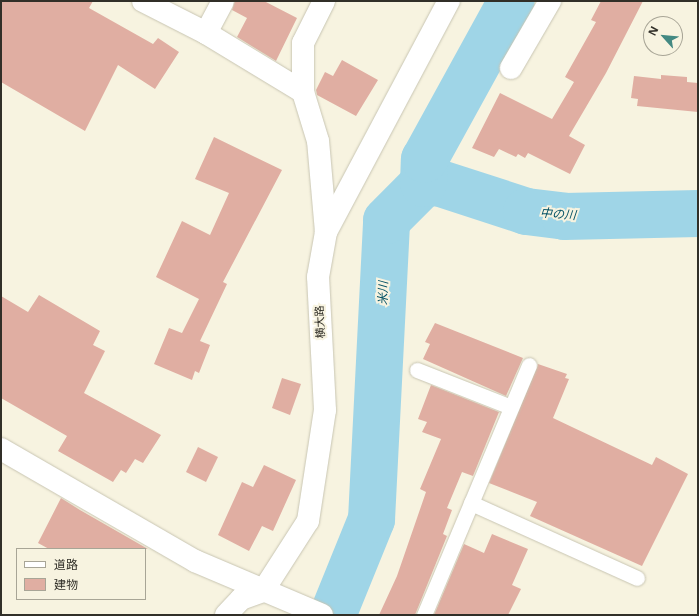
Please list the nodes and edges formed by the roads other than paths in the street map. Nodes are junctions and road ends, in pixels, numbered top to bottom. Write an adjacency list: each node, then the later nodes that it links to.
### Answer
1 (143, 1): 6 (street)
2 (223, 1): 6 (street)
3 (324, 1): 8 (street, 横大路)
4 (449, 1): 9 (street)
5 (550, 1): 7 (street)
6 (206, 33): 8 (street)
7 (511, 68)
8 (303, 92): 9 (street, 横大路)
9 (326, 232): 16 (street, 横大路)
10 (529, 365): 12 (lane)
11 (417, 370): 12 (lane)
12 (511, 407): 14 (lane)
13 (1, 449): 16 (street)
14 (471, 503): 15 (lane); 19 (lane)
15 (638, 578)
16 (263, 591): 17 (street); 18 (street)
17 (226, 615)
18 (322, 615)
19 (424, 615)

